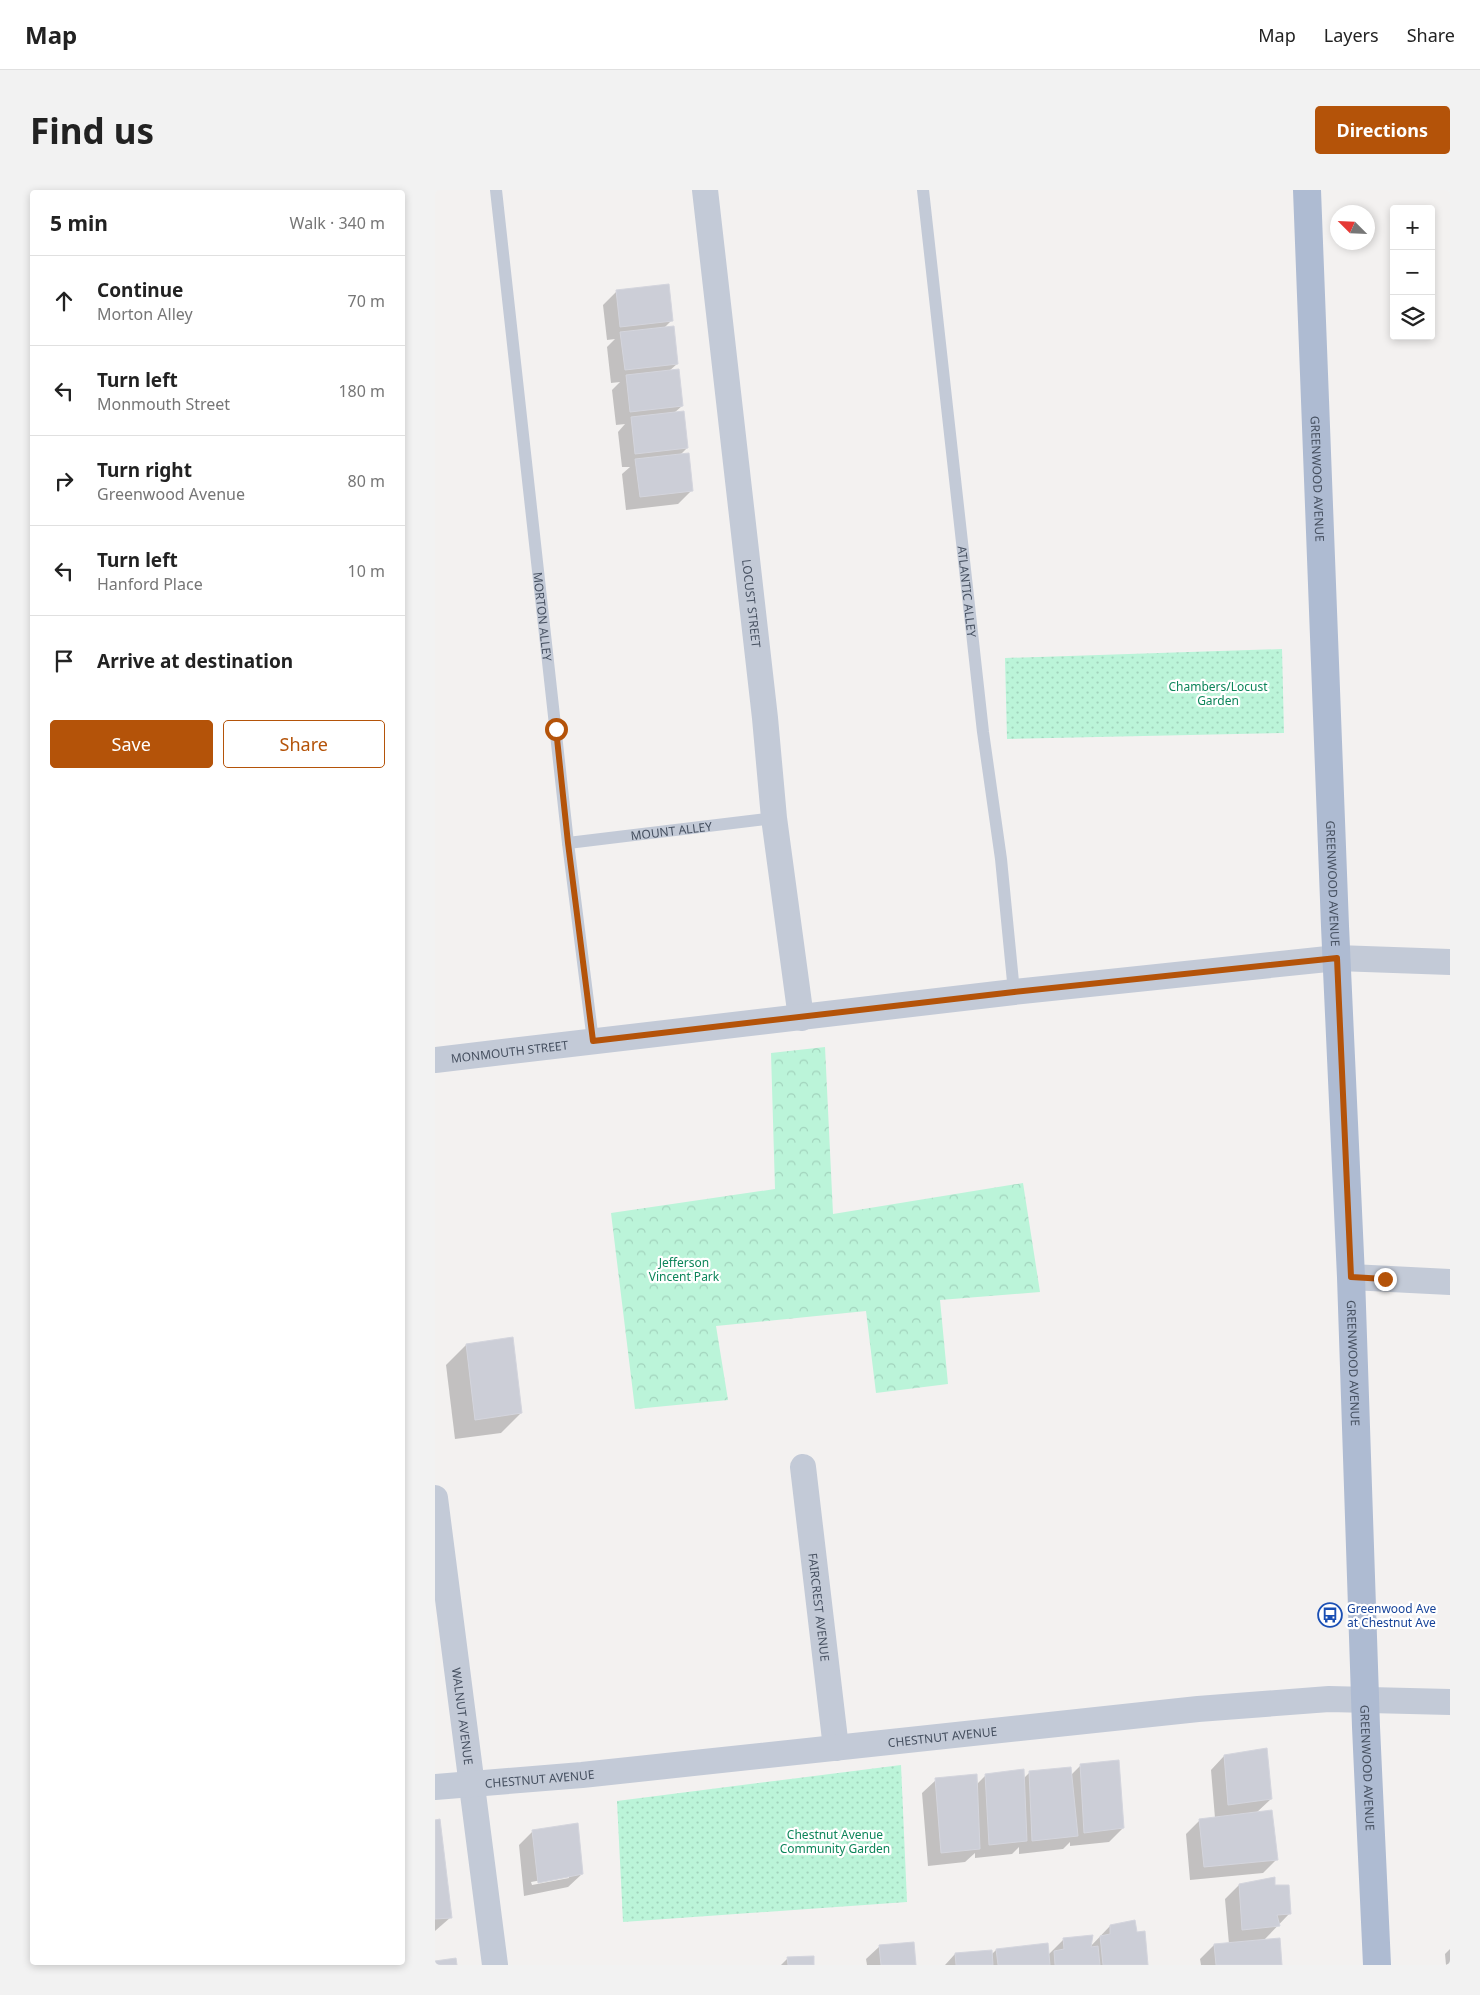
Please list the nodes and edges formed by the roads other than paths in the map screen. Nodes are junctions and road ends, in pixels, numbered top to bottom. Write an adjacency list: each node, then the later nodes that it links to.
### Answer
1 (496, 190): 6 (lane, MORTON ALLEY)
2 (705, 190): 5 (street, LOCUST STREET)
3 (923, 190): 9 (lane, ATLANTIC ALLEY)
4 (1307, 190): 7 (main road, GREENWOOD AVENUE)
5 (774, 818): 6 (lane, MOUNT ALLEY); 10 (street, LOCUST STREET)
6 (568, 843): 11 (lane, MORTON ALLEY)
7 (1337, 958): 8 (street, MONMOUTH STREET); 9 (street, MONMOUTH STREET); 13 (main road, GREENWOOD AVENUE)
8 (1450, 962)
9 (1014, 992): 10 (street, MONMOUTH STREET)
10 (801, 1018): 11 (street, MONMOUTH STREET)
11 (593, 1041): 12 (street, MONMOUTH STREET)
12 (435, 1060)
13 (1351, 1277): 14 (street); 17 (main road, GREENWOOD AVENUE)
14 (1450, 1282)
15 (803, 1467): 19 (street, FAIRCREST AVENUE)
16 (435, 1498): 20 (street, WALNUT AVENUE)
17 (1365, 1698): 18 (street, CHESTNUT AVENUE); 19 (street, CHESTNUT AVENUE); 23 (main road, GREENWOOD AVENUE)
18 (1450, 1702)
19 (836, 1748): 20 (street, CHESTNUT AVENUE)
20 (472, 1783): 21 (street, CHESTNUT AVENUE); 22 (street, WALNUT AVENUE)
21 (435, 1788)
22 (495, 1965)
23 (1377, 1965)

